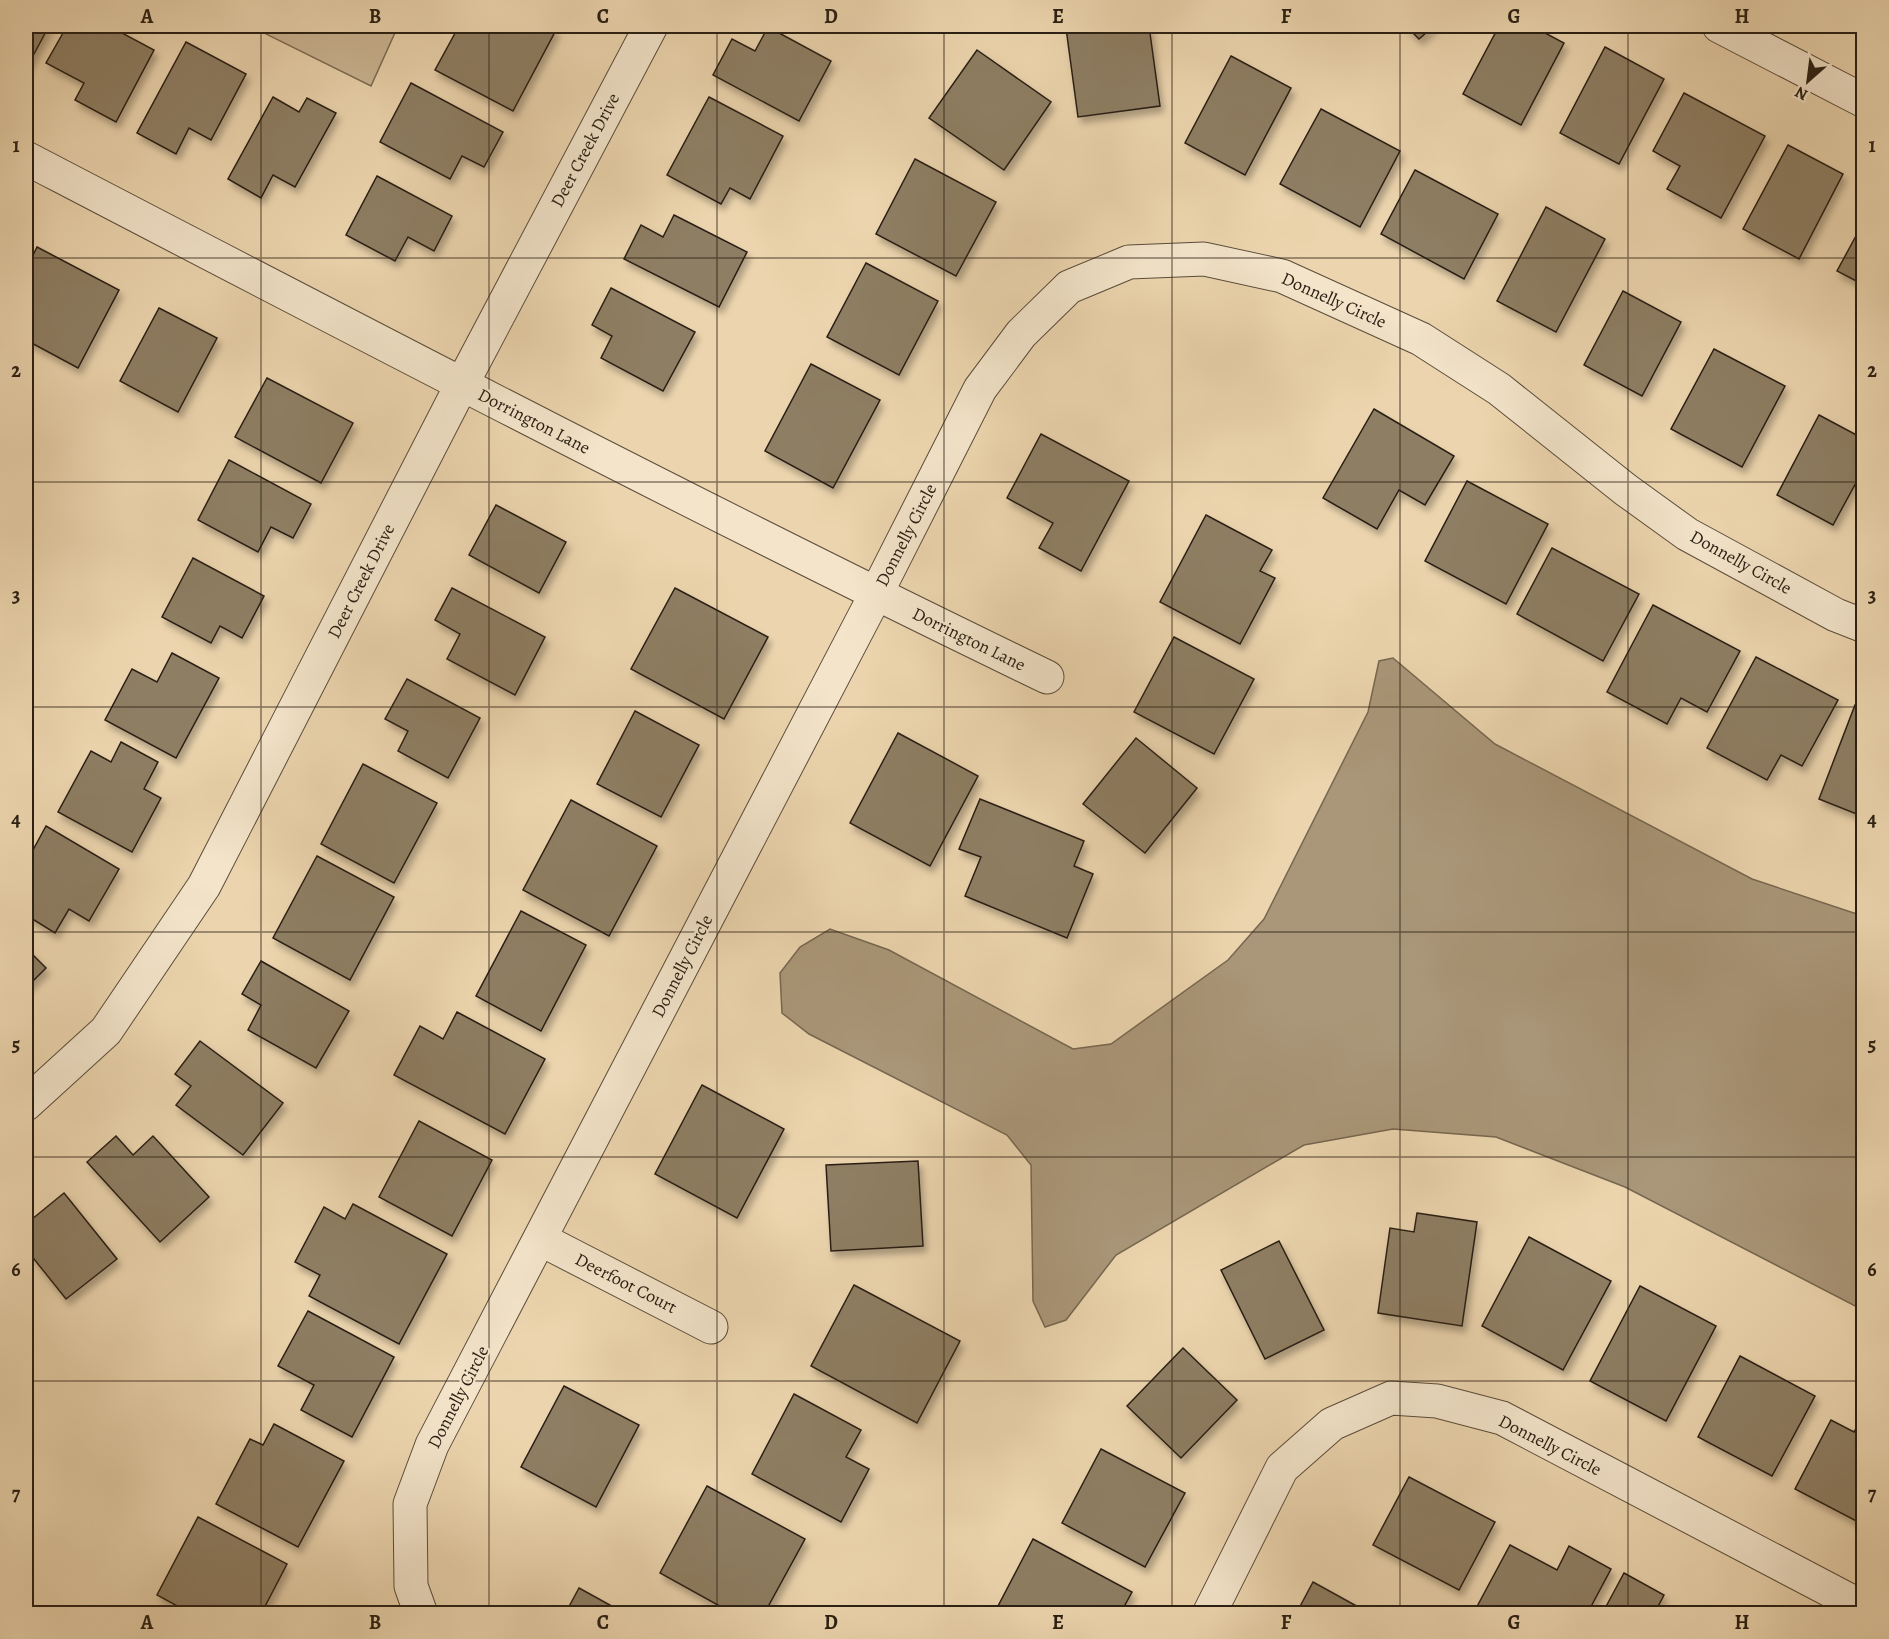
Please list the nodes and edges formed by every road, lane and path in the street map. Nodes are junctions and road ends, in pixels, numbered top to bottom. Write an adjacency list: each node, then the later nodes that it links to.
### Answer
1 (651, 26): 5 (street, Deer Creek Drive)
2 (1719, 26): 3 (street)
3 (1863, 101)
4 (26, 158): 5 (street, Dorrington Lane)
5 (462, 384): 6 (street, Dorrington Lane); 9 (street, Deer Creek Drive)
6 (876, 594): 7 (street, Donnelly Circle); 8 (street, Dorrington Lane); 10 (street, Donnelly Circle)
7 (1863, 626)
8 (1047, 677)
9 (26, 1104)
10 (540, 1239): 11 (street, Deerfoot Court); 13 (street, Donnelly Circle)
11 (711, 1327)
12 (1863, 1608): 14 (street, Donnelly Circle)
13 (421, 1614)
14 (1209, 1614)

